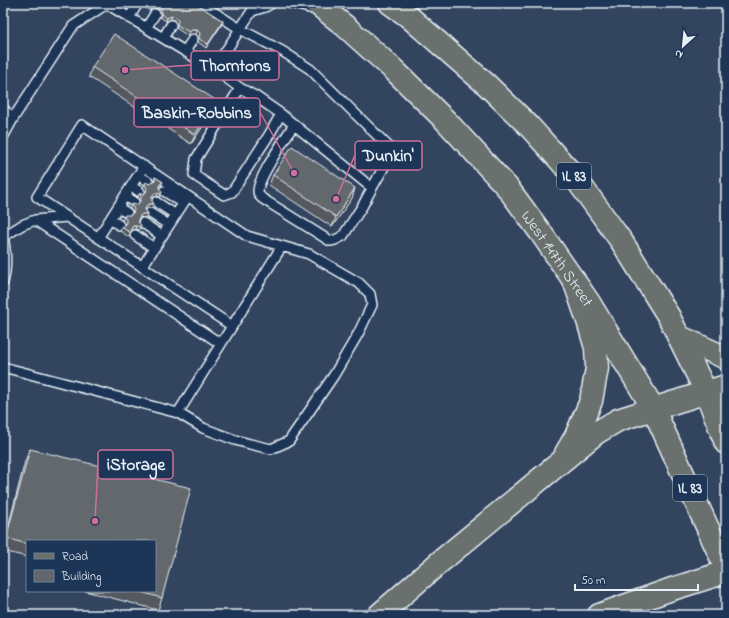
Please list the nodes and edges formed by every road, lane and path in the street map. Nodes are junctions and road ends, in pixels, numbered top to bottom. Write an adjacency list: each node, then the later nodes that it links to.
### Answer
1 (138, 3): 10 (lane)
2 (200, 3): 13 (lane)
3 (272, 3): 7 (lane)
4 (289, 3): 8 (lane)
5 (390, 3): 54 (main road, IL 83)
6 (108, 4): 10 (lane); 19 (lane)
7 (252, 7): 13 (lane)
8 (322, 8): 51 (main road, West 147th Street / IL 83)
9 (155, 14): 12 (lane)
10 (129, 18): 12 (lane)
11 (171, 25): 14 (lane)
12 (146, 28): 14 (lane)
13 (240, 28): 17 (lane); 27 (lane)
14 (163, 38): 16 (lane)
15 (193, 39): 16 (lane)
16 (185, 52): 17 (lane)
17 (214, 69): 18 (lane)
18 (240, 88): 20 (lane); 20 (lane)
19 (7, 113): 22 (lane)
20 (281, 114): 21 (lane)
21 (294, 124): 27 (lane); 27 (lane)
22 (3, 138)
23 (144, 166): 24 (lane); 31 (lane); 38 (lane)
24 (138, 175): 25 (lane); 26 (lane)
25 (148, 181)
26 (131, 186): 29 (lane); 30 (lane)
27 (372, 188)
28 (164, 191): 31 (lane)
29 (140, 192)
30 (124, 196): 32 (lane); 34 (lane)
31 (185, 200): 37 (lane); 48 (lane)
32 (134, 202)
33 (156, 202): 37 (lane)
34 (118, 207): 35 (lane); 39 (lane)
35 (127, 213)
36 (150, 213): 43 (lane)
37 (176, 215): 43 (lane)
38 (67, 217): 40 (lane); 47 (lane)
39 (110, 219): 42 (lane); 47 (lane)
40 (35, 220): 46 (lane); 55 (lane)
41 (143, 223): 45 (lane)
42 (119, 225)
43 (169, 225): 45 (lane)
44 (135, 236): 49 (lane)
45 (162, 236): 49 (lane)
46 (3, 237): 52 (lane)
47 (98, 238): 50 (lane)
48 (282, 246): 53 (lane); 60 (lane)
49 (154, 248): 50 (lane)
50 (142, 267): 53 (lane)
51 (574, 280): 59 (main road, West 147th Street / IL 83); 62 (main road)
52 (3, 282)
53 (232, 326): 55 (lane)
54 (678, 336): 56 (main road); 58 (main road, IL 83)
55 (220, 344): 60 (lane)
56 (726, 358)
57 (3, 367): 60 (lane)
58 (716, 389): 59 (main road); 61 (main road, IL 83)
59 (653, 408): 62 (main road); 63 (main road, West 147th Street / IL 83)
60 (178, 413)
61 (726, 443)
62 (562, 460): 65 (main road)
63 (726, 568)
64 (726, 572): 66 (main road)
65 (379, 615)
66 (599, 615)

